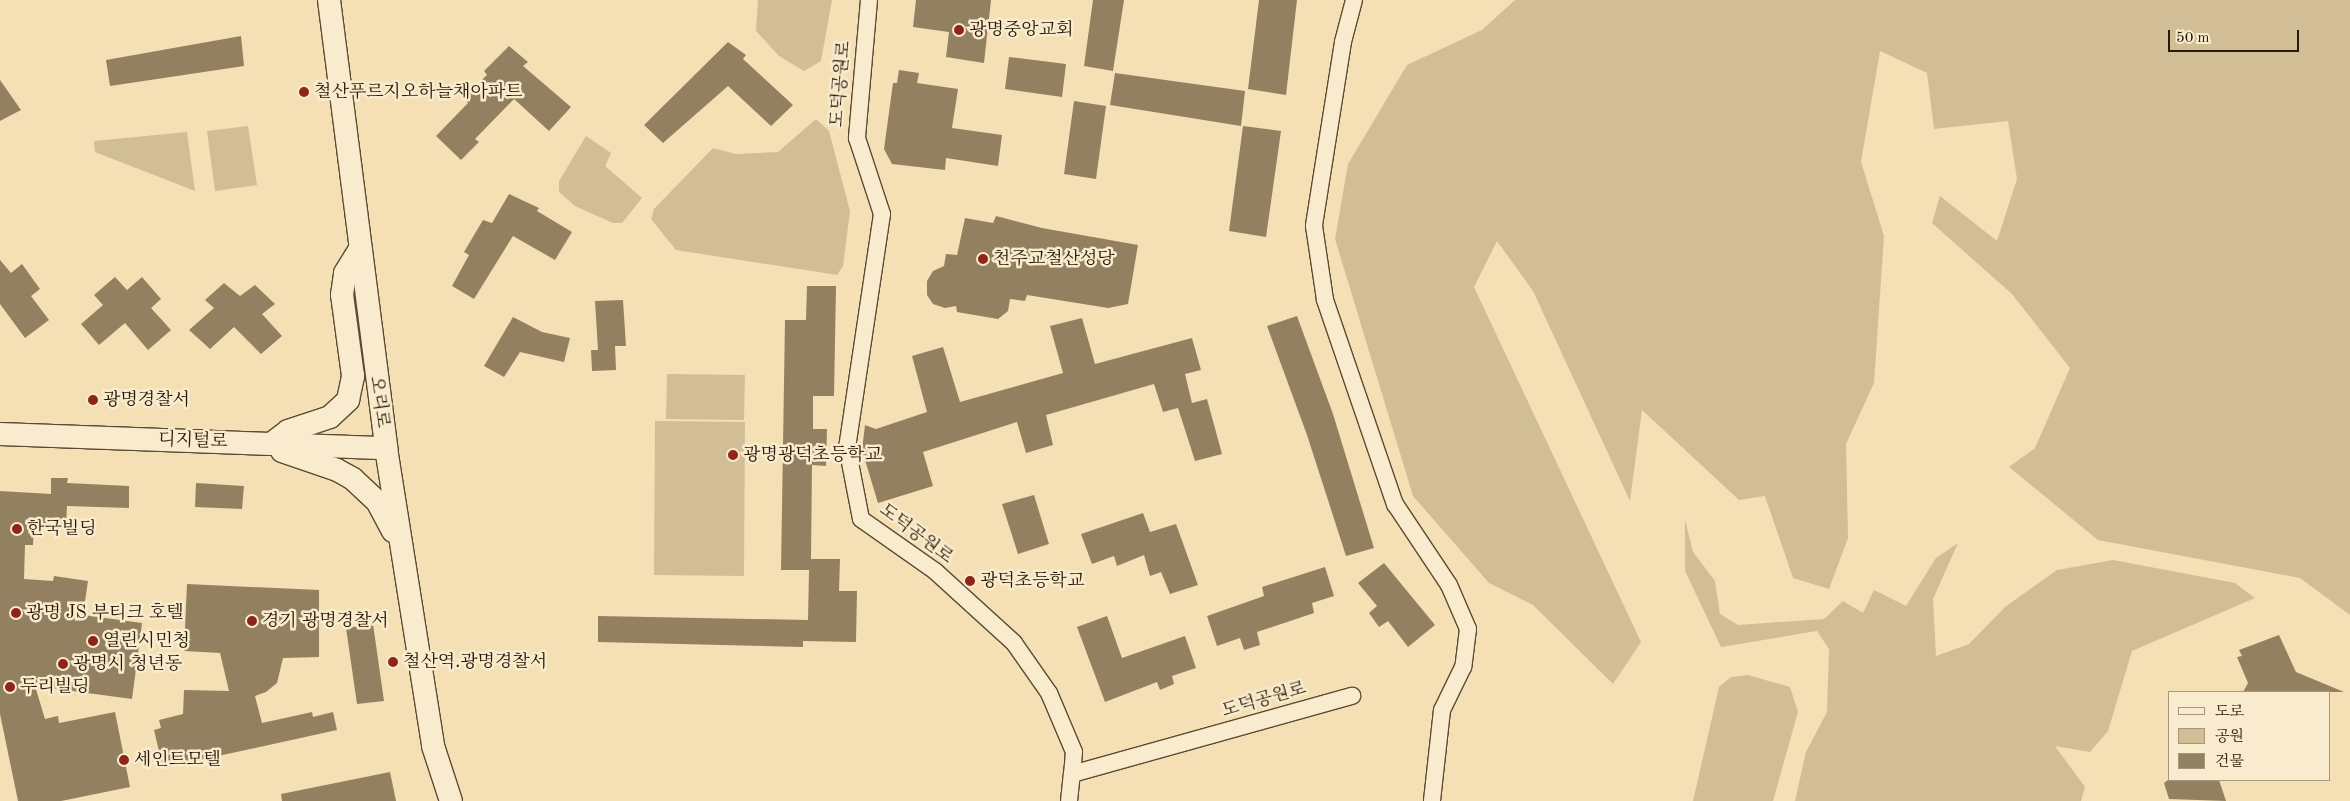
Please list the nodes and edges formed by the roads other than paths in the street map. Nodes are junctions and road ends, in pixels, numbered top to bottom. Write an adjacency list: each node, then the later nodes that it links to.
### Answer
1 (329, 0): 4 (main road, 오리로)
2 (868, 0): 10 (street, 도덕공원로)
3 (1354, 0): 13 (street)
4 (359, 251): 6 (main road); 7 (main road, 오리로)
5 (0, 434): 6 (main road, 디지털로)
6 (266, 444): 7 (main road, 디지털로); 8 (main road)
7 (386, 448): 8 (main road, 오리로)
8 (401, 547): 11 (main road, 오리로)
9 (1352, 696): 10 (street, 도덕공원로)
10 (1072, 774): 12 (street)
11 (450, 801)
12 (1069, 801)
13 (1432, 801)

